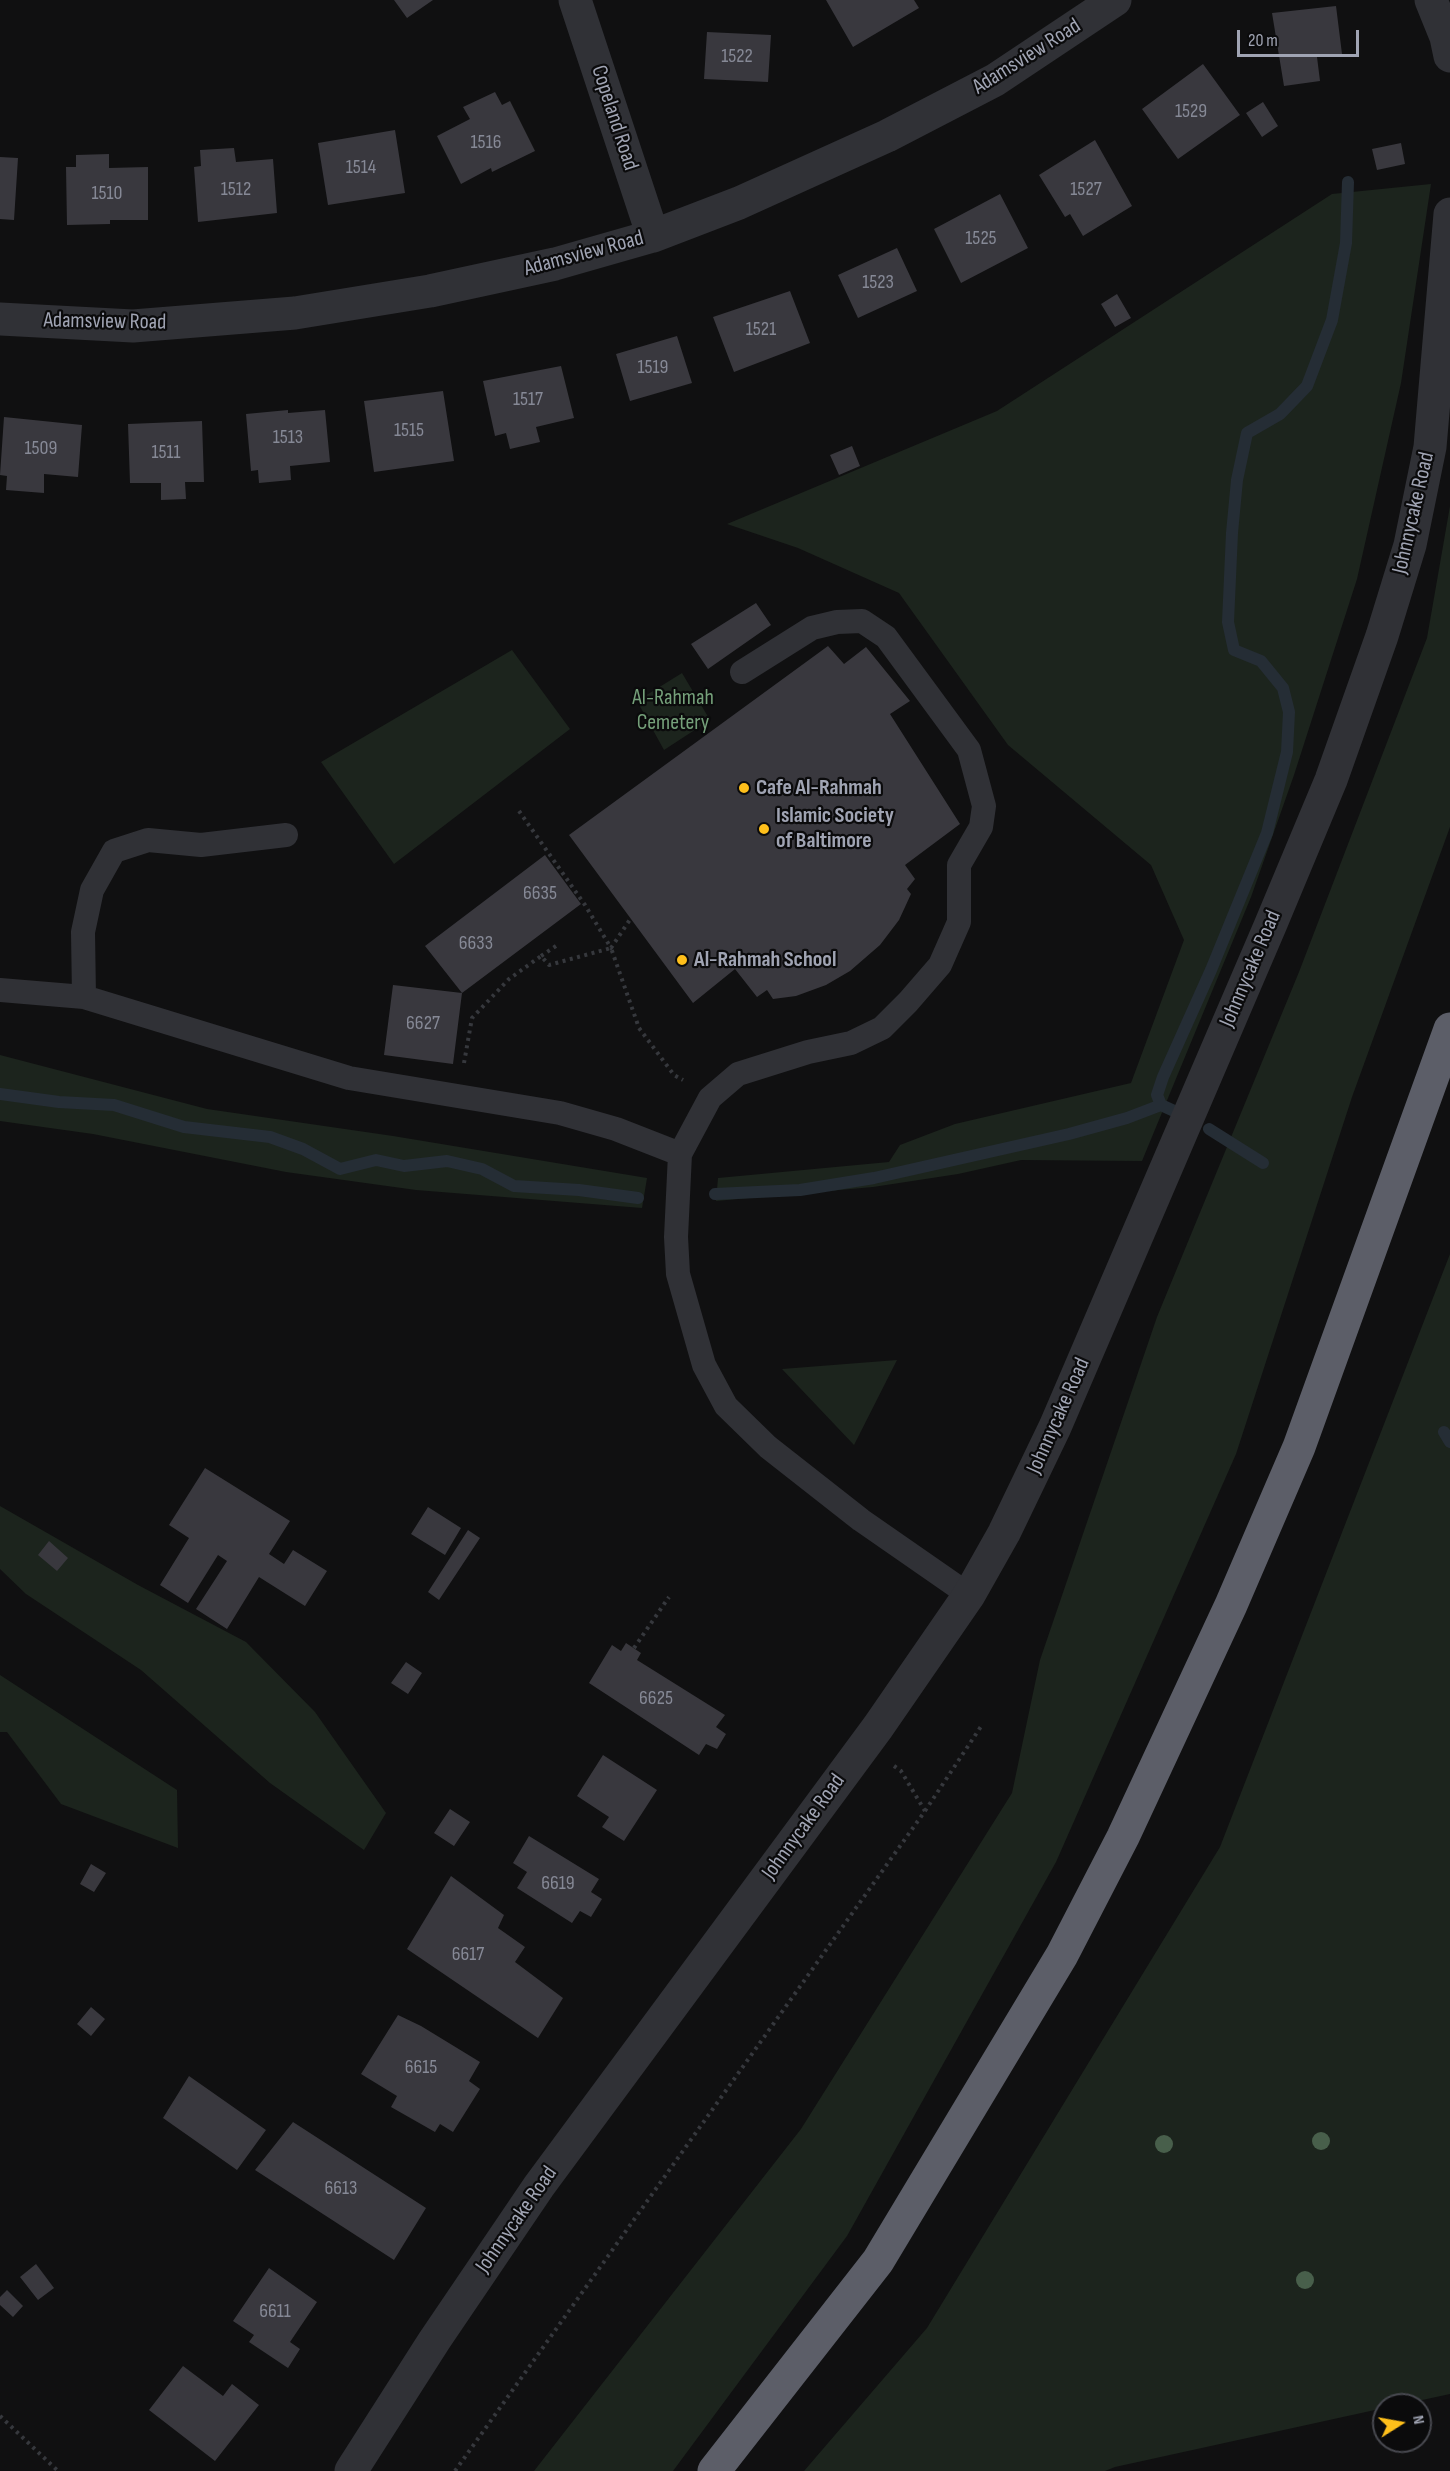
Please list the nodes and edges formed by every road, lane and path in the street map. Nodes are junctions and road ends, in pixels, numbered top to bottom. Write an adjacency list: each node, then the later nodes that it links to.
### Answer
1 (575, 0): 6 (street, Copeland Road)
2 (1115, 0): 6 (street, Adamsview Road)
3 (1431, 0): 4 (street)
4 (1450, 56)
5 (1450, 214): 21 (street, Johnnycake Road)
6 (653, 236): 7 (street, Adamsview Road)
7 (0, 319)
8 (741, 672): 19 (lane)
9 (519, 811): 13 (path)
10 (286, 835): 16 (lane)
11 (631, 918): 13 (path)
12 (559, 944): 14 (path)
13 (611, 948): 14 (path); 19 (path)
14 (541, 956): 18 (path)
15 (0, 990): 16 (lane)
16 (84, 997): 18 (lane)
17 (1450, 1029): 31 (highway)
18 (458, 1096): 20 (lane)
19 (710, 1098): 20 (lane)
20 (680, 1154): 21 (lane)
21 (969, 1595): 25 (street, Johnnycake Road)
22 (669, 1597): 23 (path)
23 (634, 1648)
24 (982, 1725): 26 (path)
25 (867, 1742): 26 (path); 29 (street, Johnnycake Road)
26 (925, 1811): 30 (path)
27 (0, 2416): 28 (path)
28 (57, 2471)
29 (351, 2471)
30 (455, 2471)
31 (714, 2471)

